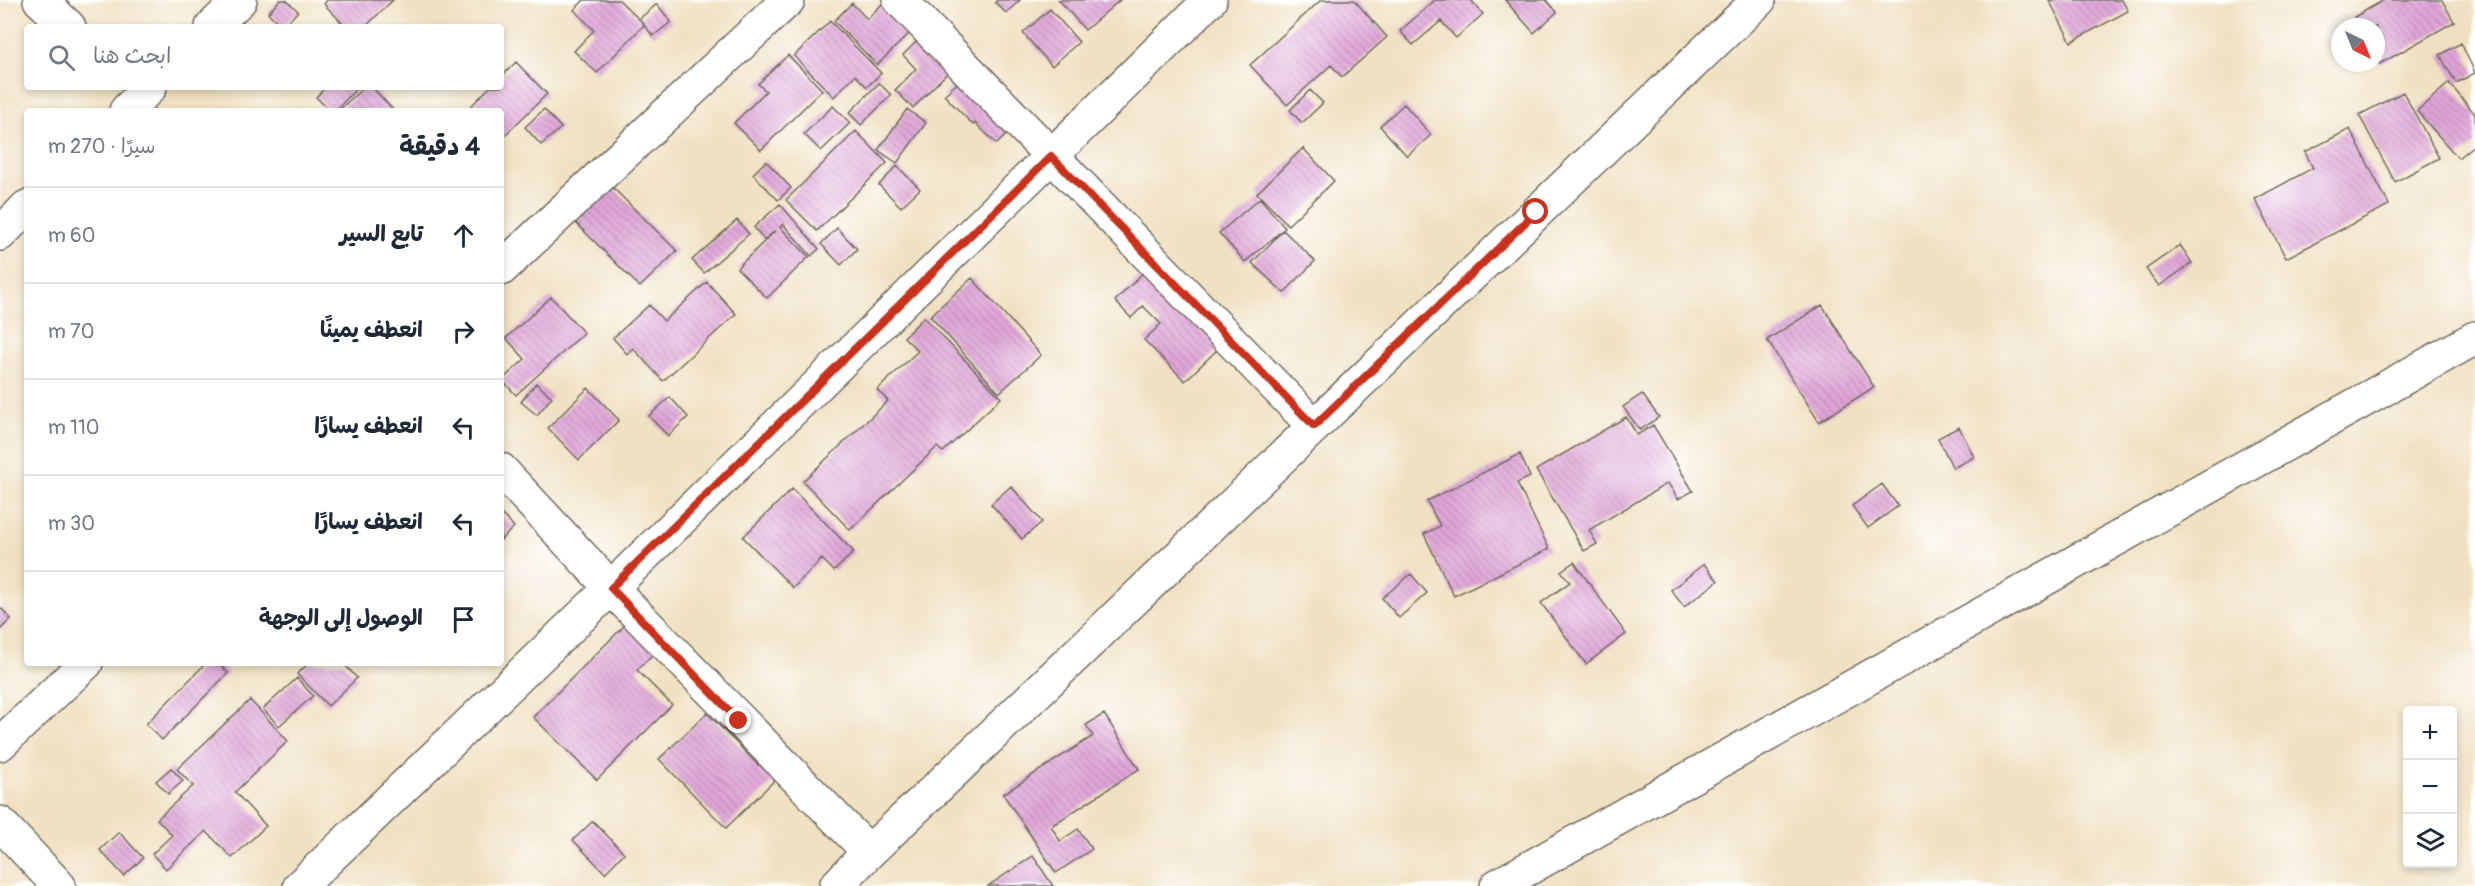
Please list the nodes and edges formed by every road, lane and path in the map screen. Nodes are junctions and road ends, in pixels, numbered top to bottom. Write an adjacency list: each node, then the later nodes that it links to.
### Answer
1 (40, 0): 7 (street)
2 (240, 0): 8 (street)
3 (788, 0): 12 (street)
4 (900, 0): 9 (street)
5 (1210, 0): 9 (street)
6 (1759, 0): 14 (street)
7 (66, 24)
8 (215, 24)
9 (1051, 156): 14 (street); 16 (street)
10 (24, 210): 11 (street)
11 (0, 234)
12 (504, 266)
13 (2475, 338): 24 (street)
14 (1314, 426): 20 (street)
15 (504, 473): 16 (street)
16 (611, 588): 20 (street); 22 (street)
17 (83, 666): 18 (street)
18 (0, 744)
19 (0, 823): 21 (street)
20 (869, 852): 23 (street)
21 (60, 886)
22 (300, 886)
23 (836, 886)
24 (1497, 886)

